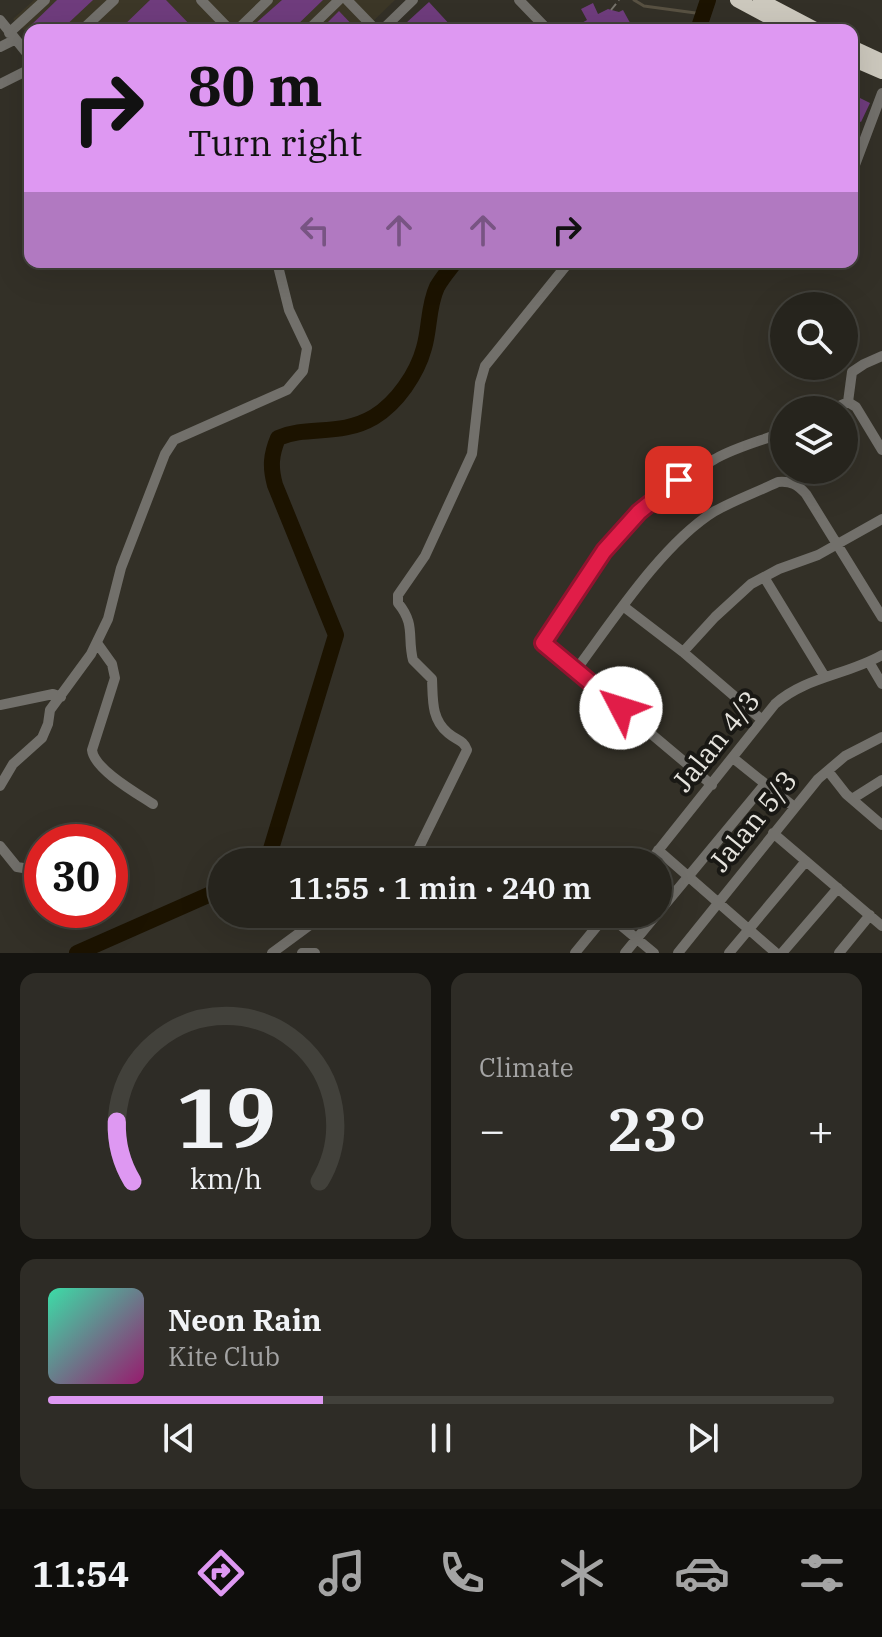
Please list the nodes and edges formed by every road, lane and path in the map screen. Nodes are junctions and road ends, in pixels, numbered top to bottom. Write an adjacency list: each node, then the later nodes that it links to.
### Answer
1 (45, 0): 22 (street)
2 (114, 0): 15 (street)
3 (201, 0): 16 (street)
4 (268, 0): 17 (street)
5 (339, 0): 18 (street)
6 (347, 0): 19 (street)
7 (413, 0): 20 (street)
8 (519, 0): 21 (street)
9 (619, 0): 12 (path)
10 (737, 0): 14 (highway)
11 (760, 0): 14 (highway)
12 (611, 10)
13 (0, 20): 22 (street)
14 (779, 22)
15 (88, 24)
16 (224, 24)
17 (243, 24)
18 (314, 24)
19 (370, 24)
20 (388, 24)
21 (542, 24)
22 (11, 37): 23 (street); 25 (street)
23 (0, 47)
24 (858, 50): 26 (highway)
25 (24, 51)
26 (882, 61)
27 (858, 62): 29 (highway)
28 (24, 72): 30 (street)
29 (882, 72)
30 (0, 84)
31 (882, 93): 32 (street)
32 (858, 157)
33 (278, 268): 45 (street)
34 (564, 268): 68 (street)
35 (882, 356): 36 (street)
36 (849, 396)
37 (858, 410): 39 (street)
38 (770, 437): 49 (street)
39 (882, 450)
40 (882, 519): 41 (street)
41 (837, 545): 42 (street); 43 (street); 44 (street)
42 (764, 577): 46 (street); 50 (street)
43 (623, 606): 46 (street); 49 (street)
44 (882, 617)
45 (97, 643): 52 (street); 63 (street)
46 (683, 652): 54 (street)
47 (882, 655): 48 (street, Jalan 4/3)
48 (869, 662): 50 (street, Jalan 4/3); 51 (street)
49 (576, 670): 60 (street)
50 (825, 677): 54 (street, Jalan 4/3)
51 (882, 684)
52 (61, 697): 53 (street); 61 (street)
53 (0, 705)
54 (762, 720): 56 (street, Jalan 4/3)
55 (882, 737): 57 (street, Jalan 5/3)
56 (733, 758): 59 (street); 60 (street, Jalan 4/3)
57 (828, 771): 62 (street); 64 (street, Jalan 5/3)
58 (882, 780): 62 (street)
59 (765, 784): 64 (street); 73 (street)
60 (712, 785): 69 (street, Jalan 4/3)
61 (0, 786)
62 (852, 799): 65 (street)
63 (153, 804)
64 (793, 806): 66 (street, Jalan 5/3)
65 (882, 825)
66 (773, 833): 70 (street); 76 (street, Jalan 5/3)
67 (0, 846): 72 (street)
68 (419, 848)
69 (660, 848)
70 (806, 861): 74 (street); 83 (street)
71 (672, 862): 73 (street)
72 (24, 868)
73 (688, 876): 75 (street); 76 (street)
74 (838, 888): 77 (street); 94 (street)
75 (672, 896)
76 (718, 902): 83 (street); 91 (street, Jalan 5/3)
77 (870, 915): 78 (street); 95 (street)
78 (882, 926)
79 (306, 928): 85 (street)
80 (596, 928): 88 (street)
81 (624, 928): 84 (street)
82 (647, 928): 84 (street)
83 (748, 929): 92 (street); 93 (street)
84 (638, 939): 89 (street); 90 (street)
85 (272, 953)
86 (302, 953): 87 (street)
87 (315, 953)
88 (575, 953)
89 (625, 953)
90 (654, 953)
91 (678, 953)
92 (729, 953)
93 (776, 953)
94 (782, 953)
95 (839, 953)

